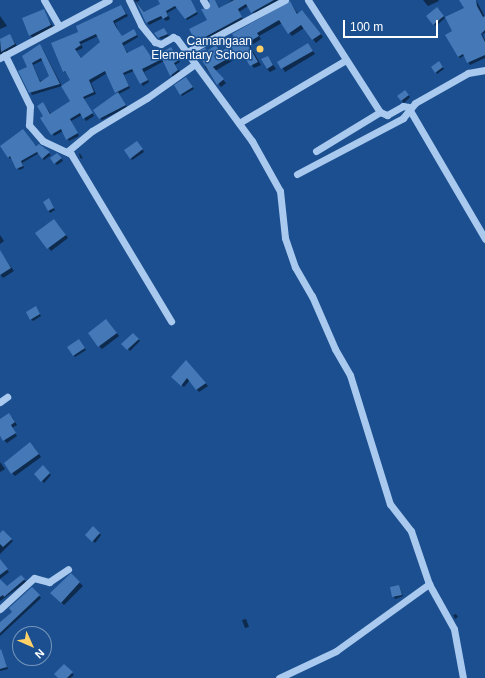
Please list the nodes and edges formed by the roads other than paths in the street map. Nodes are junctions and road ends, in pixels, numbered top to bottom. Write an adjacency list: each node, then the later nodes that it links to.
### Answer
1 (44, 0): 6 (street)
2 (129, 0): 7 (street)
3 (285, 0): 7 (street)
4 (308, 0): 9 (street)
5 (104, 1): 6 (street)
6 (59, 26): 8 (street)
7 (187, 52): 10 (street)
8 (2, 56): 15 (street)
9 (346, 60): 13 (street); 14 (street)
10 (196, 64): 14 (street); 15 (street)
11 (485, 70): 12 (street)
12 (410, 110): 13 (street); 17 (street); 18 (street)
13 (380, 112): 16 (street)
14 (239, 123): 23 (street)
15 (68, 151): 19 (street)
16 (316, 151)
17 (297, 174)
18 (485, 239)
19 (172, 321)
20 (7, 397): 21 (street)
21 (0, 402)
22 (68, 569): 24 (street)
23 (429, 584): 25 (street); 26 (street)
24 (0, 609)
25 (279, 678)
26 (463, 678)

